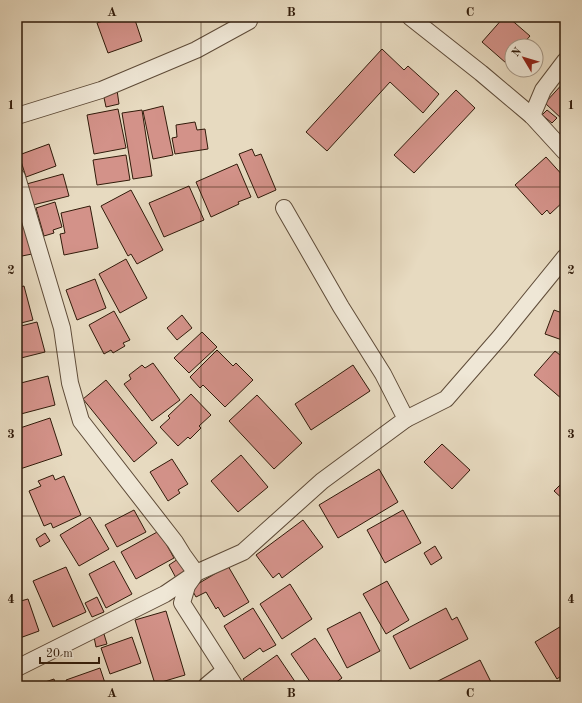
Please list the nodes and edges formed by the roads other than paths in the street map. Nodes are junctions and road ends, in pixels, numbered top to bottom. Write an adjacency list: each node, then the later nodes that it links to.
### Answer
1 (410, 17): 5 (street)
2 (249, 21): 4 (street)
3 (565, 61): 5 (street)
4 (17, 116)
5 (532, 116): 6 (street)
6 (565, 152)
7 (17, 177): 11 (street)
8 (284, 208): 10 (street)
9 (565, 257): 10 (street)
10 (406, 420): 11 (street)
11 (196, 573): 12 (street); 13 (street)
12 (17, 668)
13 (225, 670): 14 (street); 15 (street)
14 (206, 686)
15 (235, 686)

